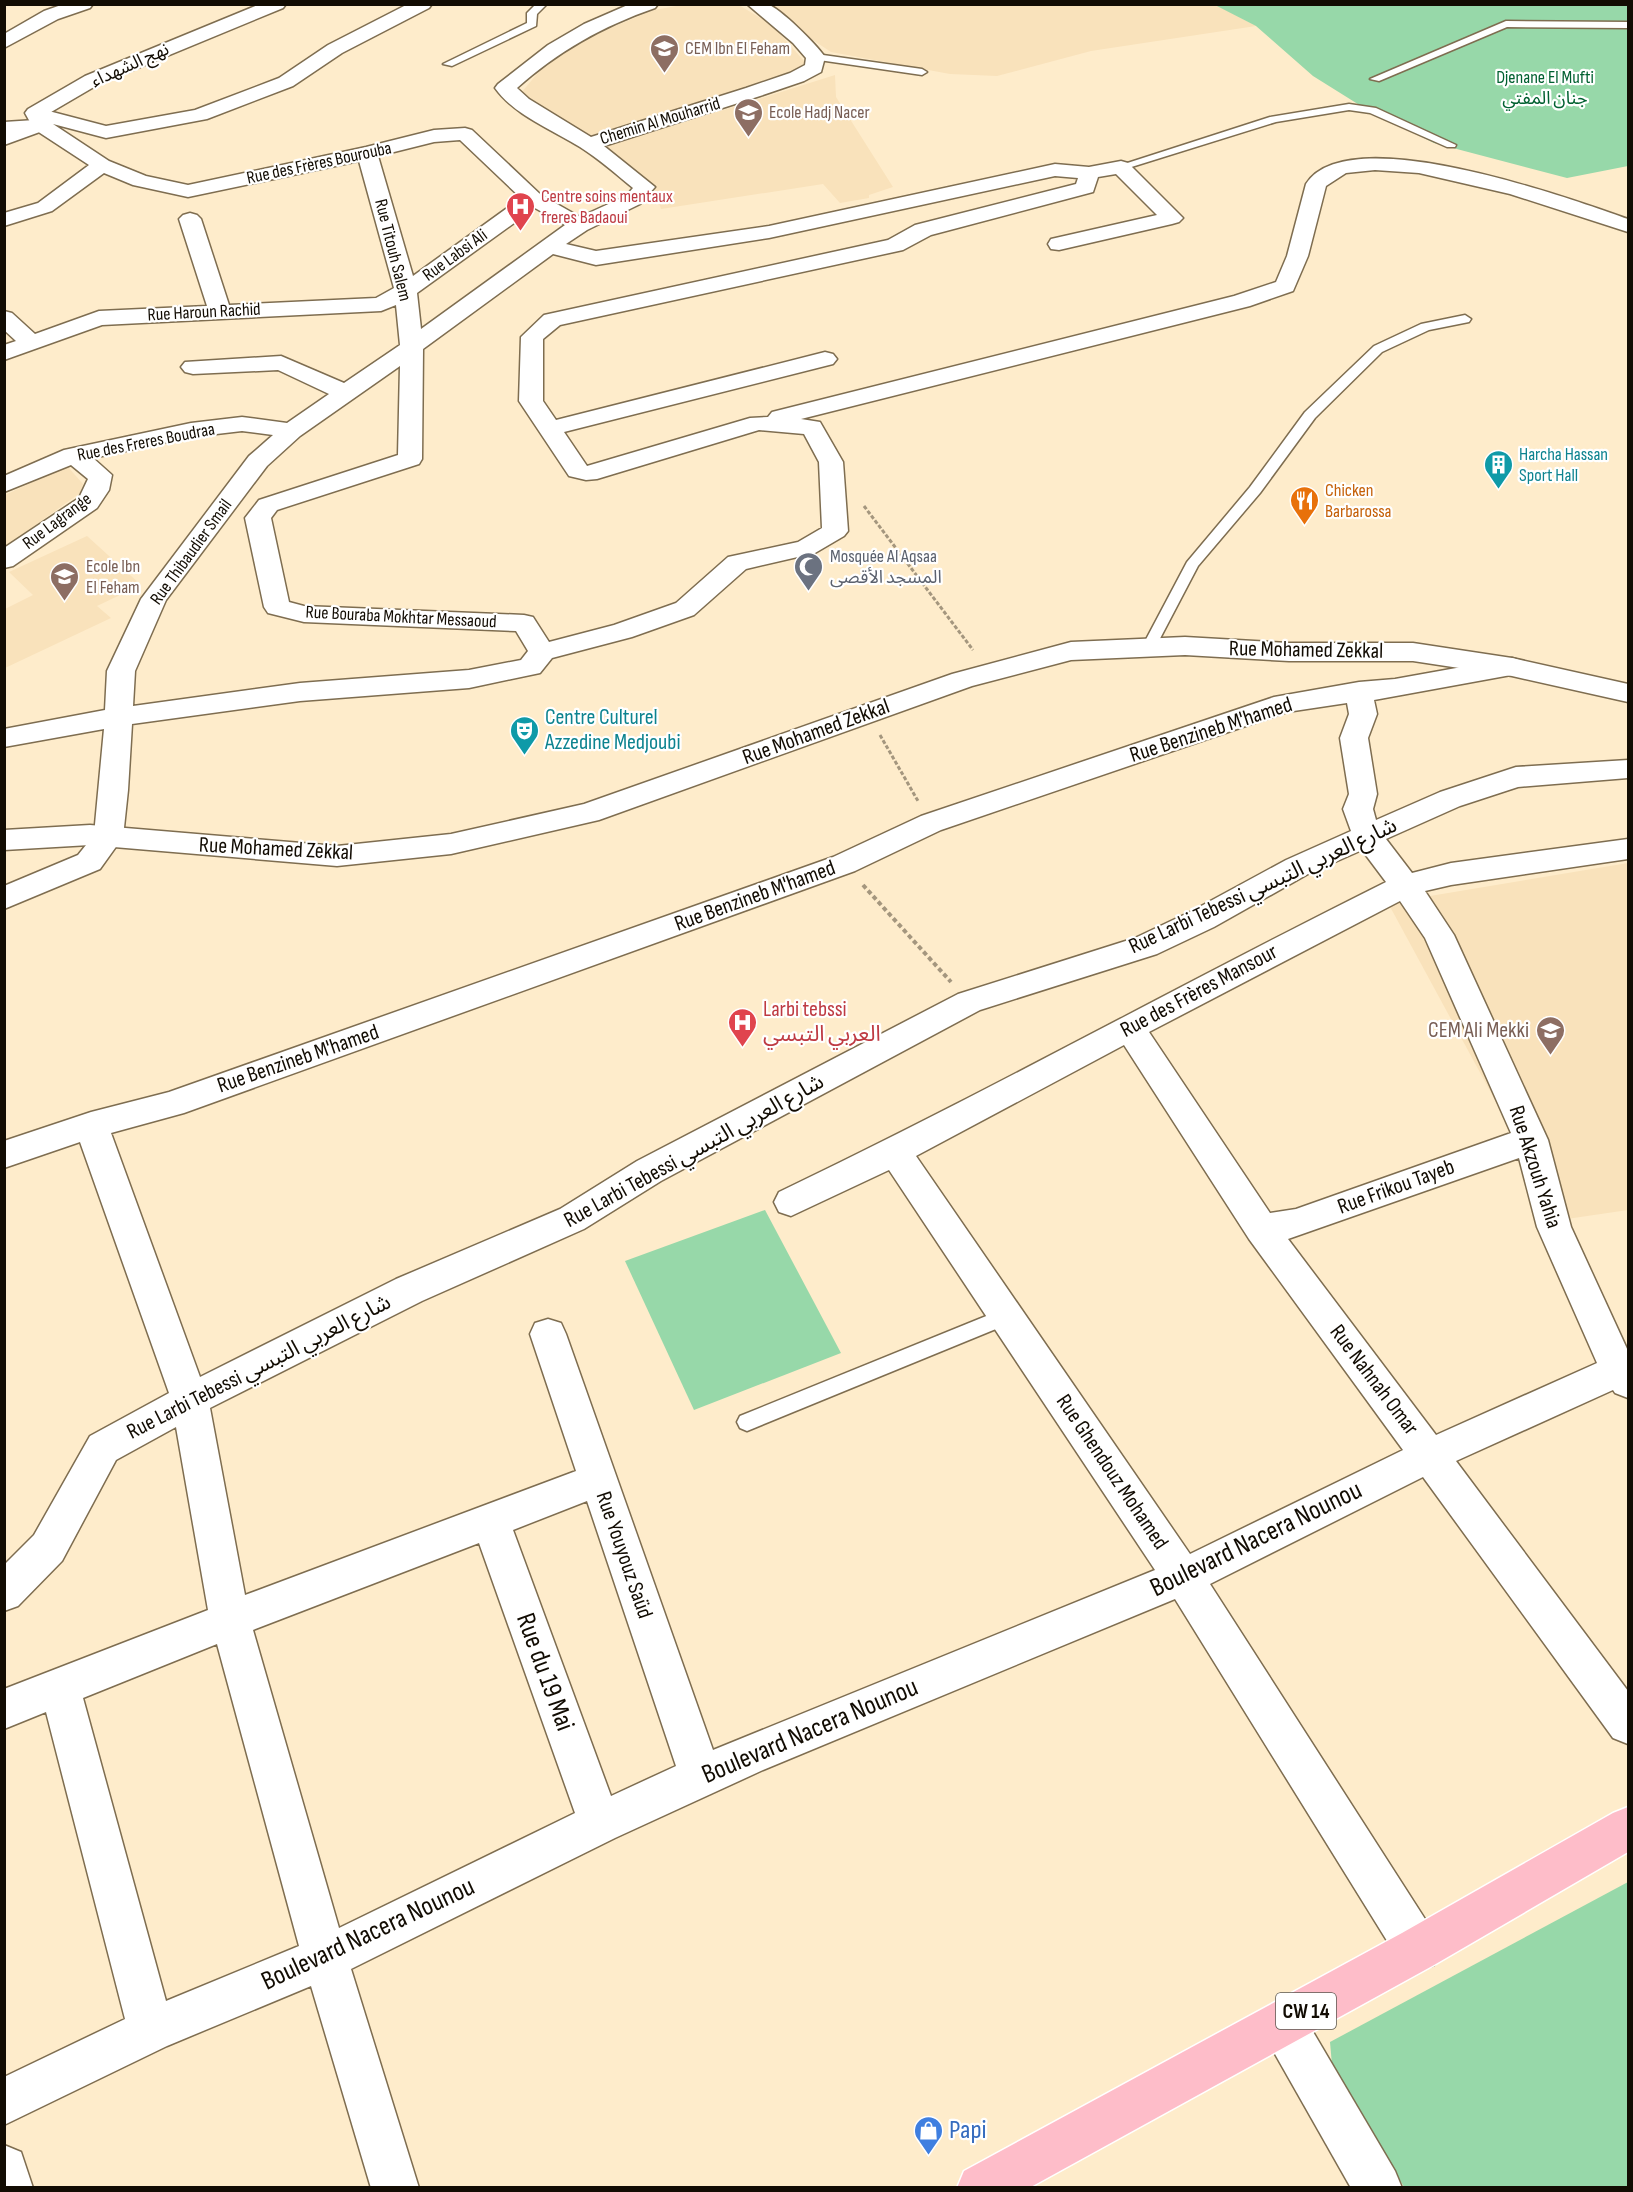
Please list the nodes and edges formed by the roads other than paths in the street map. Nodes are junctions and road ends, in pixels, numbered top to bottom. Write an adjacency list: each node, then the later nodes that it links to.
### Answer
1 (84, 4): 8 (street)
2 (277, 4): 13 (street, نهج الشهداء)
3 (423, 4): 13 (street)
4 (542, 4): 10 (lane)
5 (649, 4): 16 (street, Chemin Al Mouharrid)
6 (756, 4): 9 (street)
7 (1629, 25): 12 (lane)
8 (4, 42)
9 (816, 57): 11 (lane); 16 (street, Chemin Al Mouharrid)
10 (448, 64)
11 (922, 72)
12 (1375, 80)
13 (38, 119): 14 (street); 15 (street, نهج الشهداء); 19 (street, Rue des Frères Bourouba)
14 (4, 128)
15 (4, 140)
16 (589, 144): 25 (street, Chemin Al Mouharrid)
17 (1452, 145): 20 (lane)
18 (367, 153): 19 (street, Rue des Frères Bourouba); 22 (street, Rue des Frères Bourouba); 29 (street, Rue Titouh Salem)
19 (102, 165): 24 (street)
20 (1121, 167): 21 (street); 27 (street)
21 (1089, 173): 28 (street); 40 (street)
22 (534, 199): 25 (street, Rue des Frères Bourouba); 29 (street, Rue Labsi Ali)
23 (190, 219): 30 (street)
24 (4, 220)
25 (579, 225): 28 (street)
26 (1629, 226): 39 (street)
27 (1059, 244)
28 (550, 247): 34 (street)
29 (406, 291): 30 (street, Rue Haroun Rachid); 34 (street, Rue Titouh Salem)
30 (220, 311): 33 (street, Rue Haroun Rachid)
31 (4, 318): 33 (street)
32 (1464, 320): 45 (lane)
33 (32, 343): 35 (street, Rue Haroun Rachid)
34 (412, 347): 38 (street, Rue Thibaudier Smail); 46 (street, Rue Bouraba Mokhtar Messaoud)
35 (4, 352)
36 (825, 359): 40 (street)
37 (193, 367): 38 (street)
38 (346, 393): 41 (street, Rue Thibaudier Smail)
39 (758, 423): 40 (street); 46 (street)
40 (549, 429)
41 (292, 431): 42 (street, Rue des Freres Boudraa); 50 (street, Rue Thibaudier Smail)
42 (73, 455): 43 (street, Rue des Freres Boudraa); 44 (street, Rue Lagrange)
43 (5, 484)
44 (4, 560)
45 (1149, 647): 47 (street, Rue Mohamed Zekkal); 54 (street, Rue Mohamed Zekkal)
46 (542, 652): 50 (street)
47 (1512, 667): 48 (street, Rue Benzineb M'hamed); 49 (street, Rue Mohamed Zekkal)
48 (1359, 691): 53 (street, Rue Akzouh Yahia); 60 (street, Rue Benzineb M'hamed)
49 (1629, 693)
50 (118, 717): 51 (street); 54 (street, Rue Thibaudier Smail)
51 (4, 738)
52 (1629, 769): 53 (street, Rue Larbi Tebessi شارع العربي التبسي)
53 (1367, 836): 57 (street, Rue Akzouh Yahia); 69 (street, Rue Larbi Tebessi شارع العربي التبسي)
54 (108, 837): 55 (street, Rue Mohamed Zekkal); 58 (street)
55 (4, 840)
56 (1629, 849): 57 (street, Rue des Frères Mansour)
57 (1405, 885): 59 (street, Rue des Frères Mansour); 61 (street, Rue Akzouh Yahia)
58 (4, 898)
59 (1130, 1029): 62 (street, Rue des Frères Mansour); 65 (street, Rue Nahnah Omar)
60 (91, 1125): 63 (street, Rue Benzineb M'hamed); 69 (street)
61 (1531, 1140): 65 (street, Rue Frikou Tayeb); 68 (street, Rue Akzouh Yahia)
62 (895, 1152): 64 (street, Rue des Frères Mansour); 66 (street, Rue Ghendouz Mohamed)
63 (4, 1155)
64 (791, 1202)
65 (1261, 1229): 71 (street, Rue Nahnah Omar)
66 (1006, 1316): 70 (lane); 74 (street, Rue Ghendouz Mohamed)
67 (548, 1334): 72 (street, Rue Youyouz Saüd)
68 (1624, 1376): 71 (street, Boulevard Nacera Nounou)
69 (190, 1400): 75 (street, Rue Larbi Tebessi شارع العربي التبسي); 76 (street)
70 (747, 1422)
71 (1430, 1455): 74 (street, Boulevard Nacera Nounou); 79 (street, Rue Nahnah Omar)
72 (597, 1480): 73 (street); 80 (street, Rue Youyouz Saüd)
73 (490, 1521): 76 (street); 81 (street, Rue du 19 Mai)
74 (1182, 1577): 80 (street, Boulevard Nacera Nounou); 83 (street, Rue Ghendouz Mohamed)
75 (4, 1593)
76 (230, 1620): 77 (street); 84 (street)
77 (60, 1688): 78 (street); 86 (street)
78 (4, 1709)
79 (1629, 1724)
80 (701, 1777): 81 (street, Boulevard Nacera Nounou)
81 (600, 1823): 84 (street, Boulevard Nacera Nounou)
82 (1629, 1828): 83 (main road, CW 14)
83 (1418, 1949): 85 (main road, CW 14)
84 (325, 1958): 86 (street, Boulevard Nacera Nounou); 90 (street)
85 (1283, 2024): 91 (main road, CW 14); 92 (street)
86 (151, 2030): 87 (street, Boulevard Nacera Nounou)
87 (4, 2102)
88 (4, 2169): 89 (street)
89 (9, 2187)
90 (395, 2187)
91 (981, 2187)
92 (1378, 2187)

